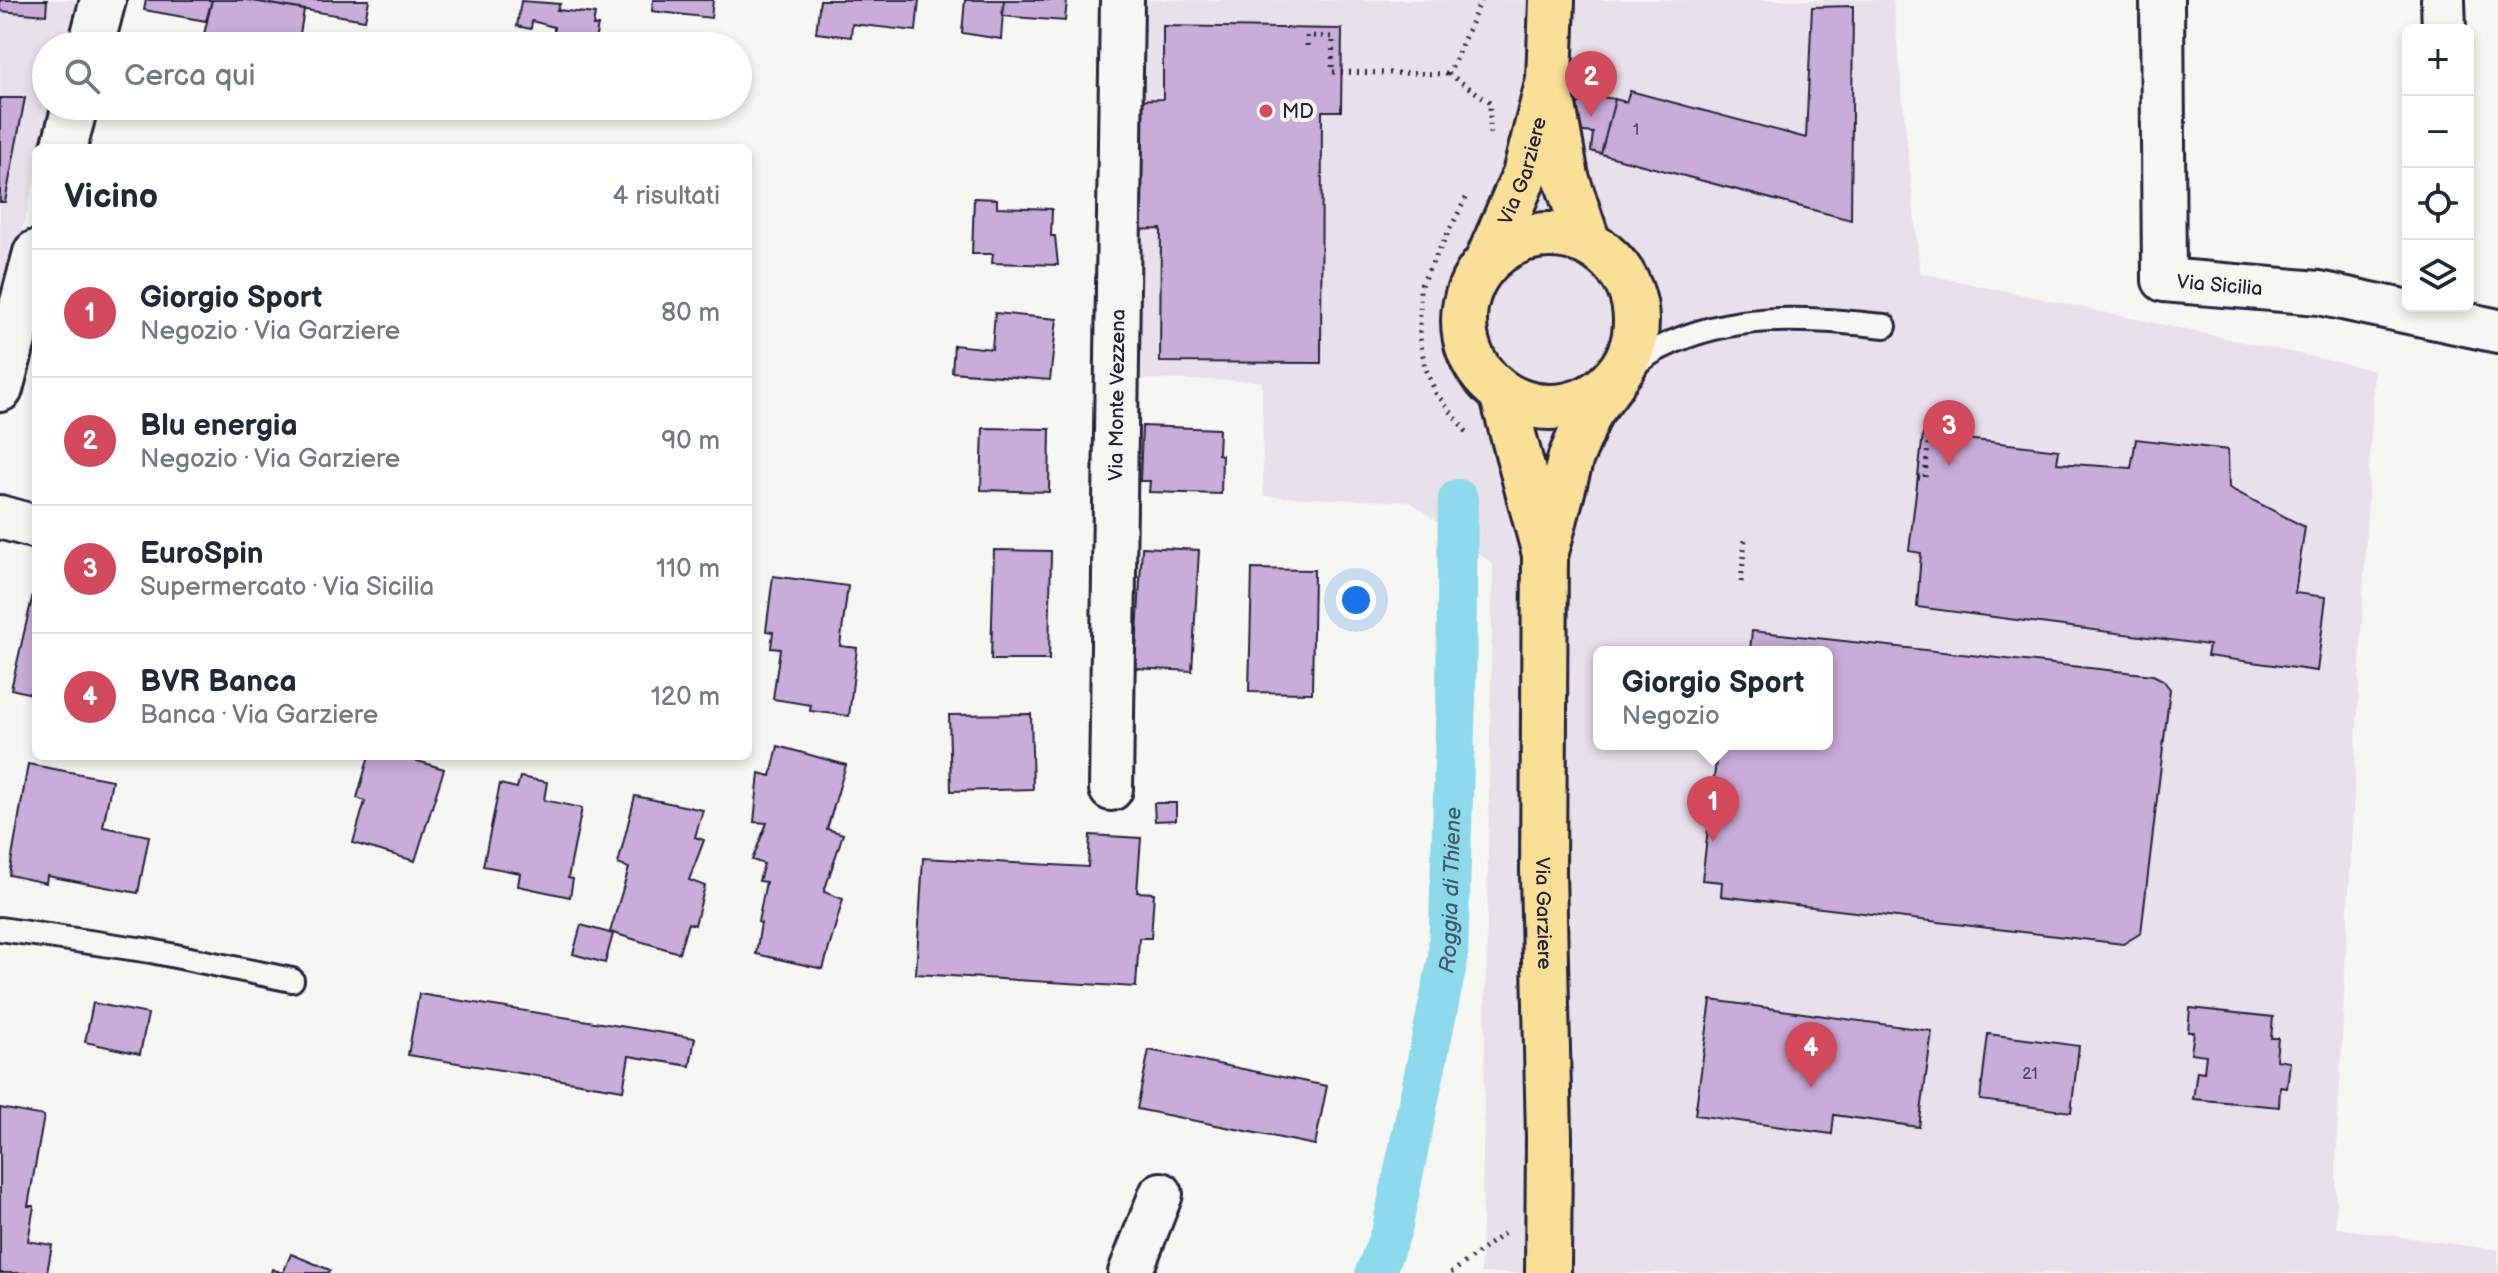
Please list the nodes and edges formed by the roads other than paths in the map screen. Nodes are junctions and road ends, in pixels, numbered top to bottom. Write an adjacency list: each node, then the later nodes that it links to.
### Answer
1 (103, 0): 7 (street)
2 (1122, 0): 23 (street, Via Monte Vezzena)
3 (1552, 0): 8 (main road, Via Garziere)
4 (2162, 0): 14 (street, Via Sicilia)
5 (2443, 0): 6 (street)
6 (2444, 24)
7 (95, 32)
8 (1549, 80): 11 (main road, Via Garziere); 12 (main road, Via Garziere)
9 (71, 120): 10 (street)
10 (65, 144)
11 (1588, 243): 12 (main road, Via Garziere); 17 (main road, Via Garziere)
12 (1488, 260): 19 (main road, Via Garziere)
13 (32, 268): 18 (street)
14 (2455, 313): 16 (street)
15 (1885, 326): 17 (lane)
16 (2498, 331)
17 (1614, 380): 19 (main road, Via Garziere); 22 (main road, Via Garziere)
18 (0, 389)
19 (1502, 393): 22 (main road, Via Garziere)
20 (0, 517): 21 (street)
21 (32, 526)
22 (1545, 554): 28 (main road, Via Garziere)
23 (1111, 789)
24 (0, 929): 25 (lane)
25 (292, 980)
26 (1161, 1194): 27 (street)
27 (1130, 1273)
28 (1548, 1273)

